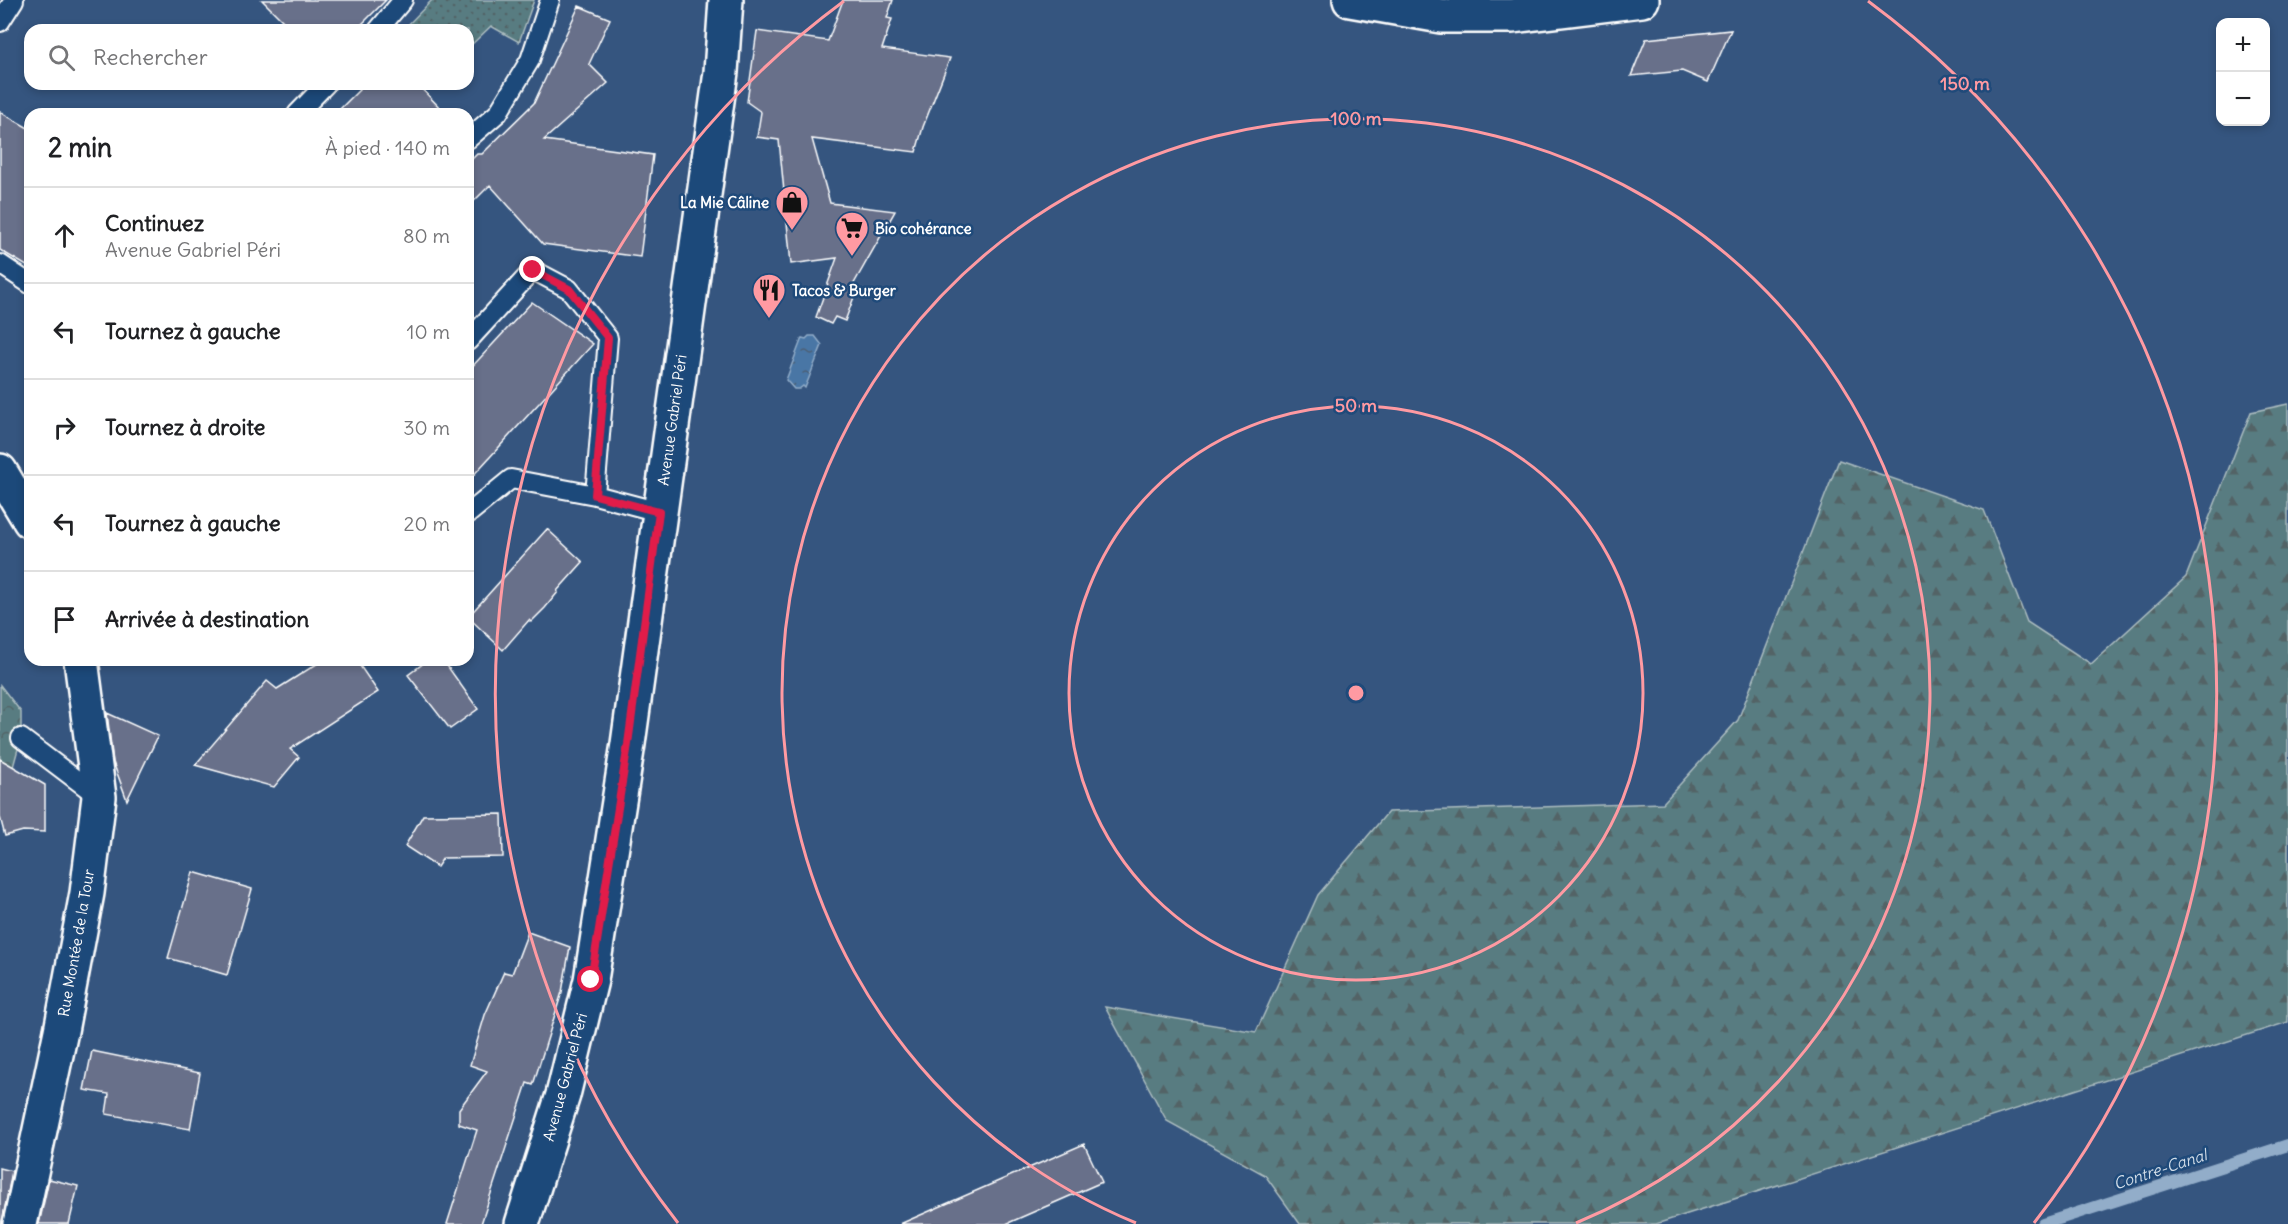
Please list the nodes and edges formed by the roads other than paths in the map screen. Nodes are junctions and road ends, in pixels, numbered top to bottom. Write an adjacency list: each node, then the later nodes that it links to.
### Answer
1 (14, 0): 7 (lane)
2 (403, 0): 8 (lane)
3 (550, 0): 11 (lane)
4 (726, 0): 19 (main road, Avenue Gabriel Péri)
5 (1350, 0): 6 (main road)
6 (1642, 0)
7 (0, 22)
8 (383, 24)
9 (320, 90): 10 (lane)
10 (303, 108)
11 (474, 134)
12 (0, 264): 13 (lane)
13 (24, 280)
14 (474, 334): 16 (lane)
15 (0, 471): 18 (main road)
16 (595, 495): 17 (lane); 19 (lane)
17 (474, 509)
18 (24, 511)
19 (659, 512): 24 (main road, Avenue Gabriel Péri)
20 (82, 666): 22 (main road, Rue Montée de la Tour)
21 (21, 738): 22 (lane)
22 (99, 797): 23 (main road, Rue Montée de la Tour)
23 (20, 1224)
24 (522, 1224)

